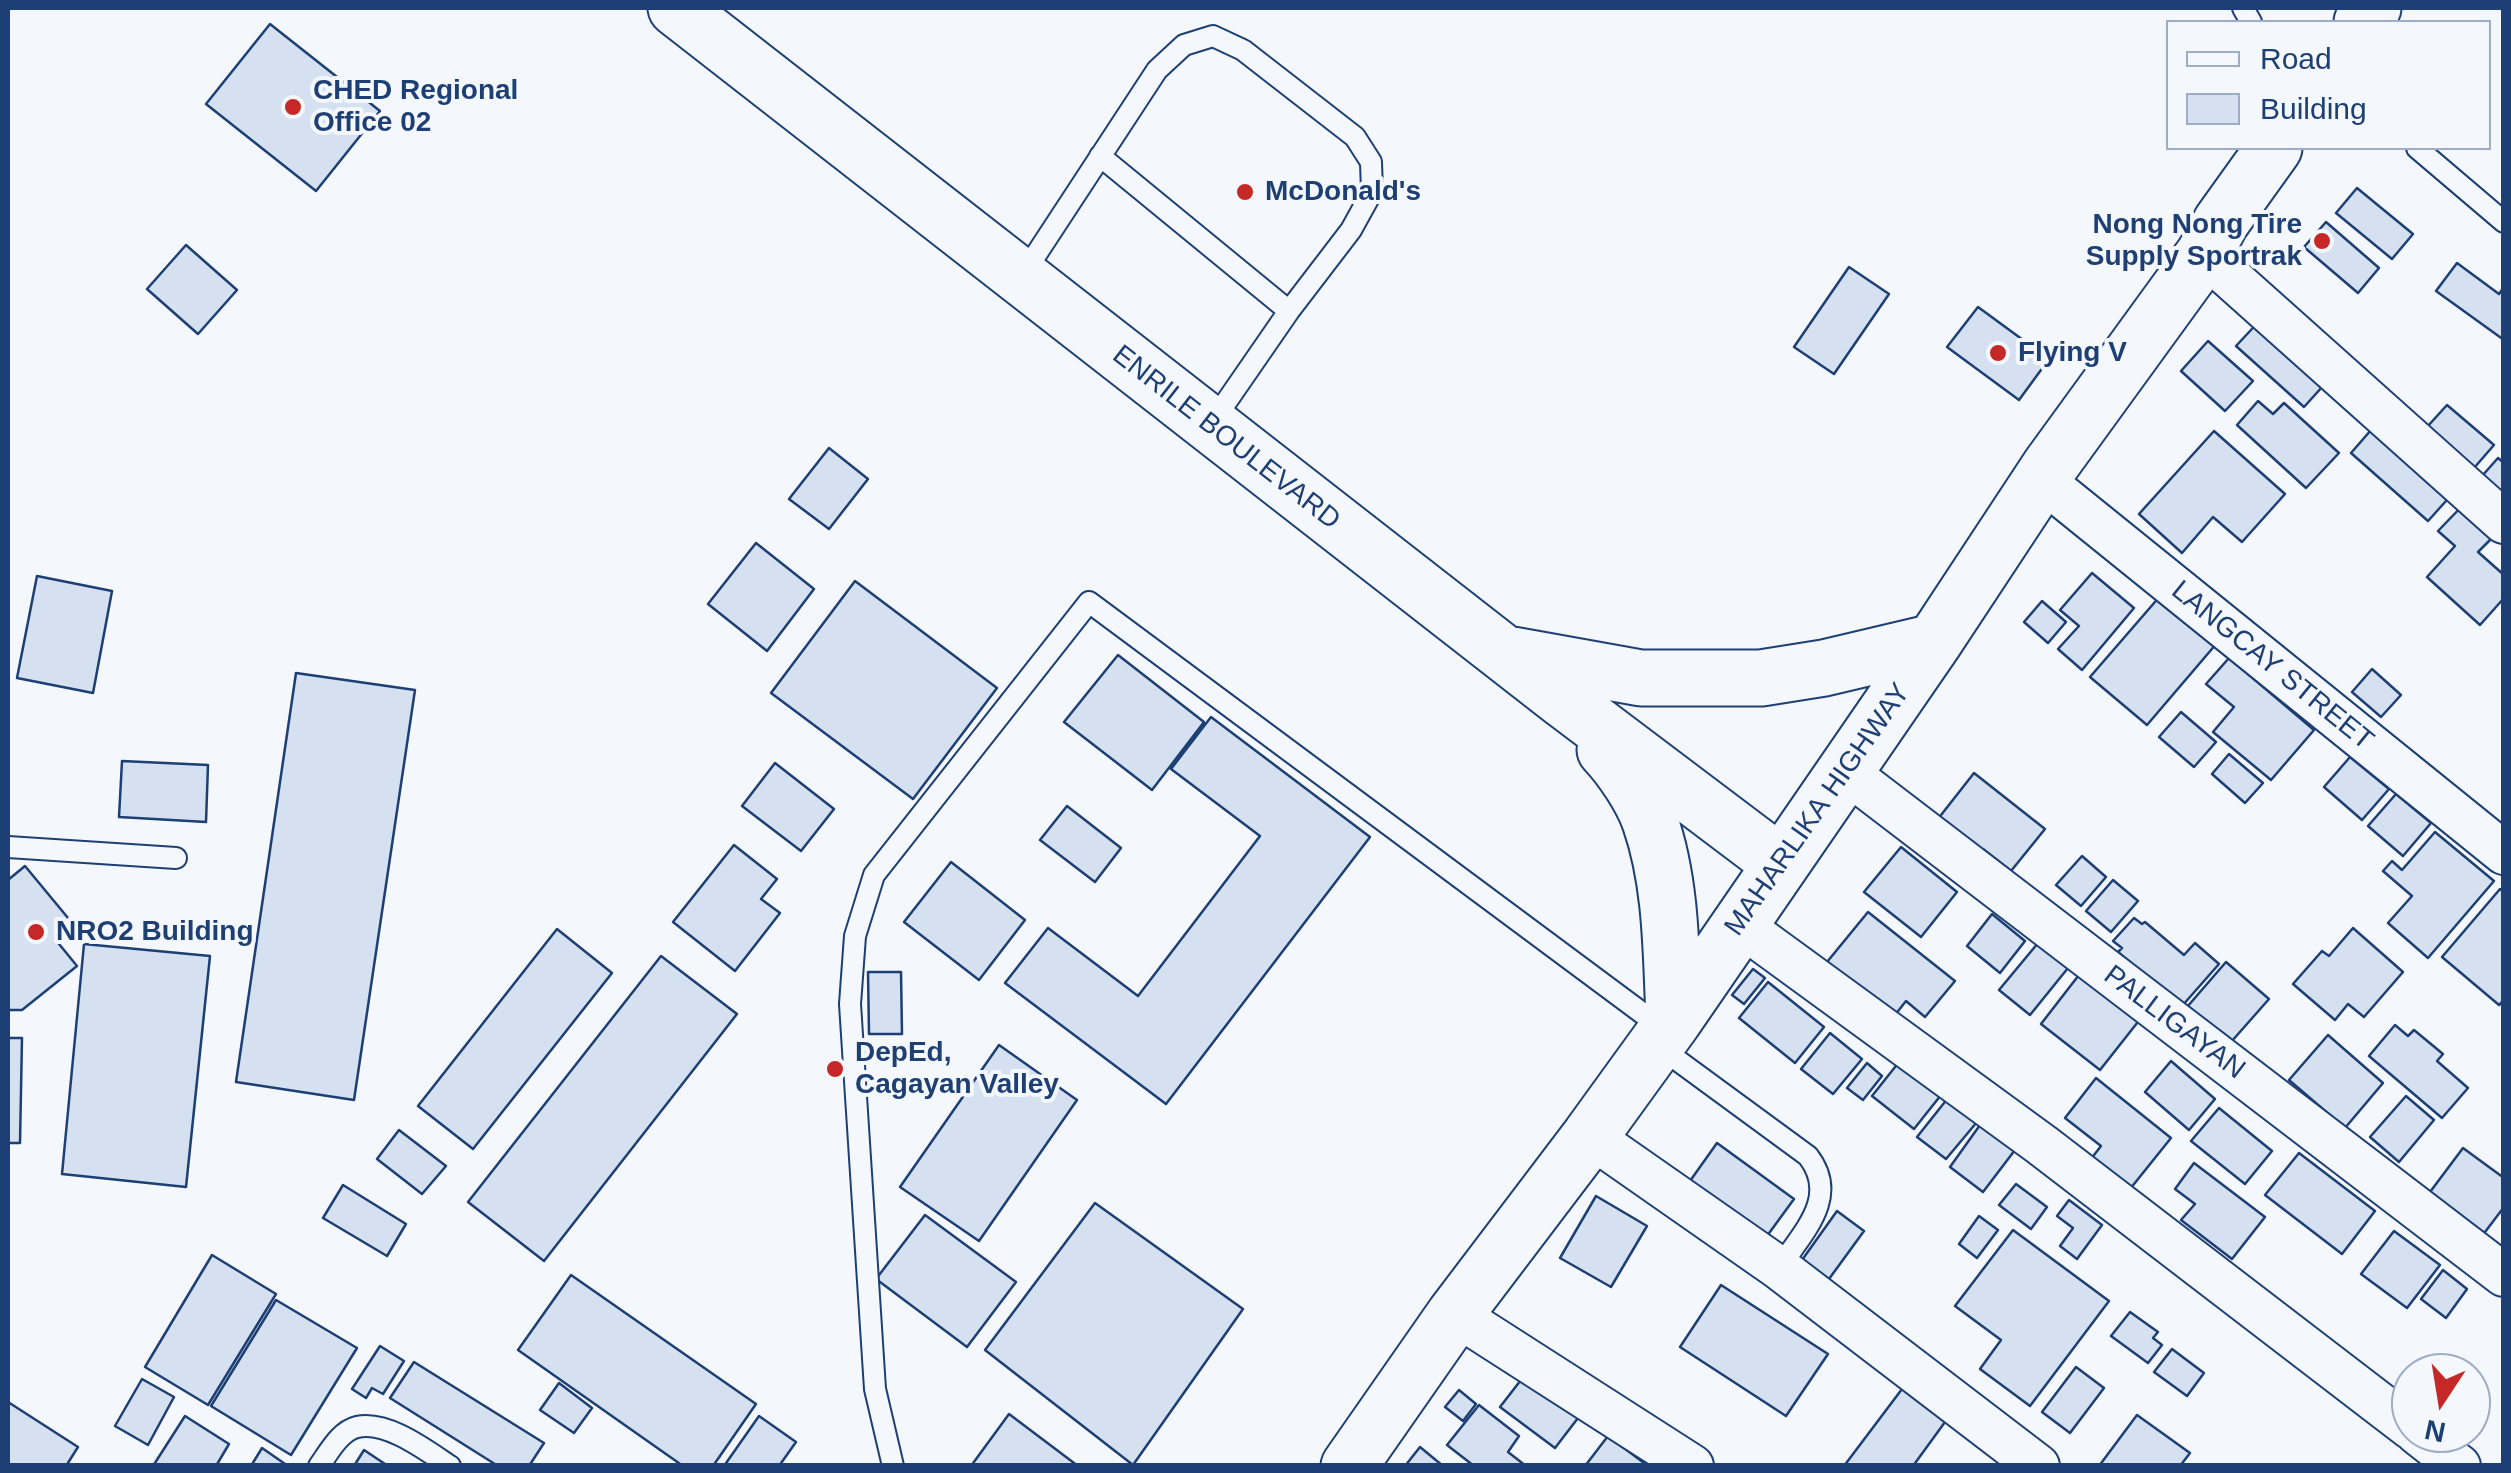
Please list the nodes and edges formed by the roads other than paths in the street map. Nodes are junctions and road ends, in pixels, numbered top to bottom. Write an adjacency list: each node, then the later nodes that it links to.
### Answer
1 (676, 8): 7 (highway, ENRILE BOULEVARD)
2 (2273, 150): 6 (highway, MAHARLIKA HIGHWAY)
3 (2419, 150): 5 (lane)
4 (1100, 156): 7 (lane); 8 (lane); 8 (lane)
5 (2504, 222)
6 (2204, 254): 10 (highway, MAHARLIKA HIGHWAY); 11 (street)
7 (1021, 277): 9 (highway, ENRILE BOULEVARD)
8 (1290, 311): 9 (lane)
9 (1210, 426): 13 (highway, ENRILE BOULEVARD)
10 (2041, 479): 12 (highway, MAHARLIKA HIGHWAY); 17 (street, LANGCAY STREET)
11 (2504, 522)
12 (1934, 642): 13 (highway); 15 (highway, MAHARLIKA HIGHWAY)
13 (1503, 653): 14 (highway, ENRILE BOULEVARD)
14 (1561, 698): 19 (highway, ENRILE BOULEVARD); 21 (highway)
15 (1846, 770): 19 (highway, MAHARLIKA HIGHWAY); 24 (street, PALLIGAYAN)
16 (8, 846): 18 (lane)
17 (2504, 853)
18 (176, 858)
19 (1781, 864): 20 (highway, MAHARLIKA HIGHWAY)
20 (1739, 924): 21 (highway, MAHARLIKA HIGHWAY); 26 (street)
21 (1665, 1031): 22 (highway, MAHARLIKA HIGHWAY); 23 (lane); 29 (lane)
22 (1590, 1136): 23 (street); 25 (highway, MAHARLIKA HIGHWAY)
23 (1780, 1268): 32 (street)
24 (2504, 1276)
25 (1454, 1314): 30 (highway, MAHARLIKA HIGHWAY); 31 (street)
26 (2391, 1413)
27 (319, 1466): 28 (lane)
28 (450, 1466)
29 (894, 1466)
30 (1349, 1466)
31 (1692, 1466)
32 (2038, 1466)

